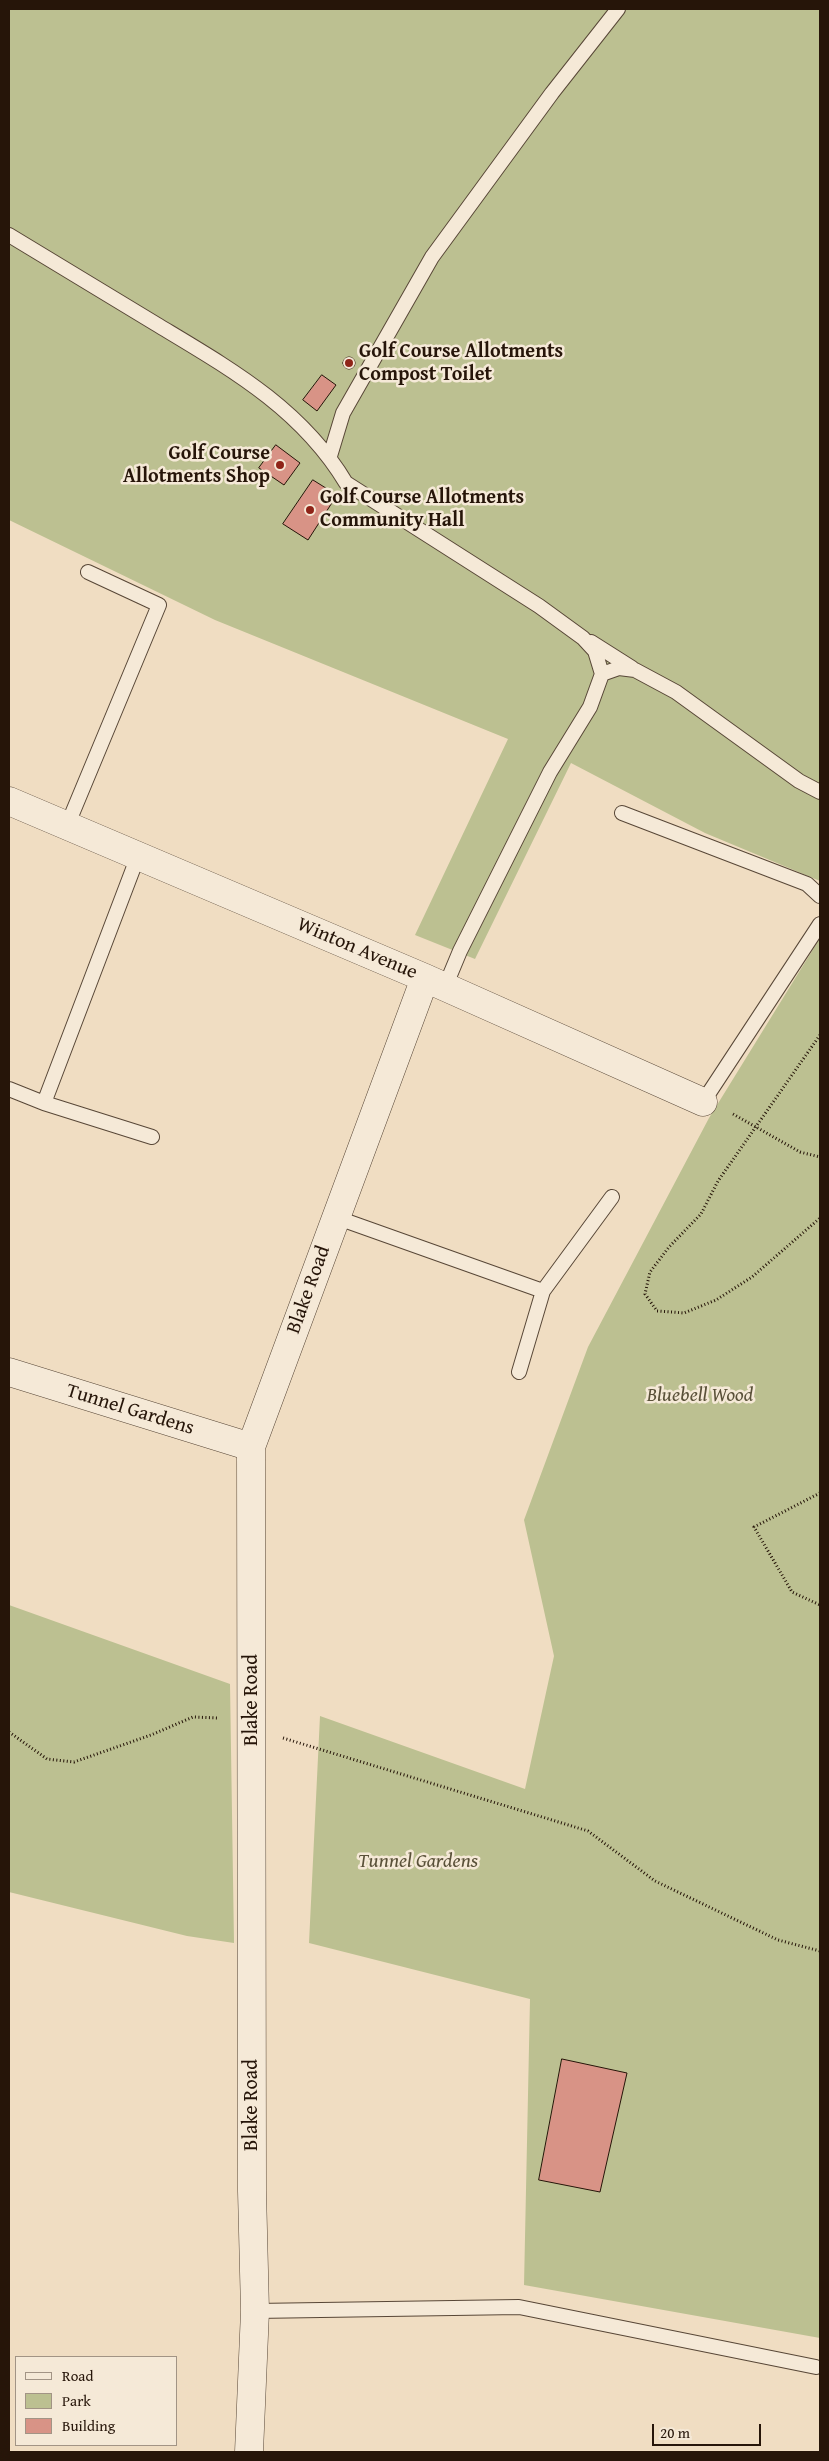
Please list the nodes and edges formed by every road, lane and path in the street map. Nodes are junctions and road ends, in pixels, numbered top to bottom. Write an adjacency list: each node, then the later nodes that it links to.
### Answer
1 (618, 9): 3 (lane)
2 (9, 235): 3 (lane)
3 (330, 456): 5 (lane)
4 (88, 572): 11 (lane)
5 (583, 638): 6 (lane); 7 (lane)
6 (635, 670): 7 (lane); 8 (lane)
7 (602, 674): 15 (lane)
8 (820, 792)
9 (9, 801): 11 (street, Winton Avenue)
10 (622, 813): 13 (lane)
11 (67, 826): 12 (street, Winton Avenue)
12 (138, 856): 15 (street, Winton Avenue); 19 (lane)
13 (820, 896)
14 (820, 924): 18 (lane)
15 (435, 982): 18 (street, Winton Avenue); 24 (street, Blake Road)
16 (820, 1035): 20 (path)
17 (9, 1090): 19 (lane)
18 (703, 1102)
19 (44, 1103): 21 (lane)
20 (756, 1127): 22 (path); 25 (path)
21 (152, 1137)
22 (820, 1157)
23 (612, 1197): 26 (lane)
24 (335, 1217): 26 (lane); 29 (street, Blake Road)
25 (820, 1218)
26 (543, 1291): 28 (lane)
27 (9, 1372): 29 (street, Tunnel Gardens)
28 (519, 1372)
29 (251, 1447): 32 (street, Blake Road)
30 (820, 1493): 31 (path)
31 (820, 1605)
32 (252, 1724): 33 (path); 34 (path); 35 (street, Blake Road)
33 (9, 1732)
34 (820, 1951)
35 (255, 2310): 36 (lane); 37 (street, Blake Road)
36 (816, 2367)
37 (249, 2452)

